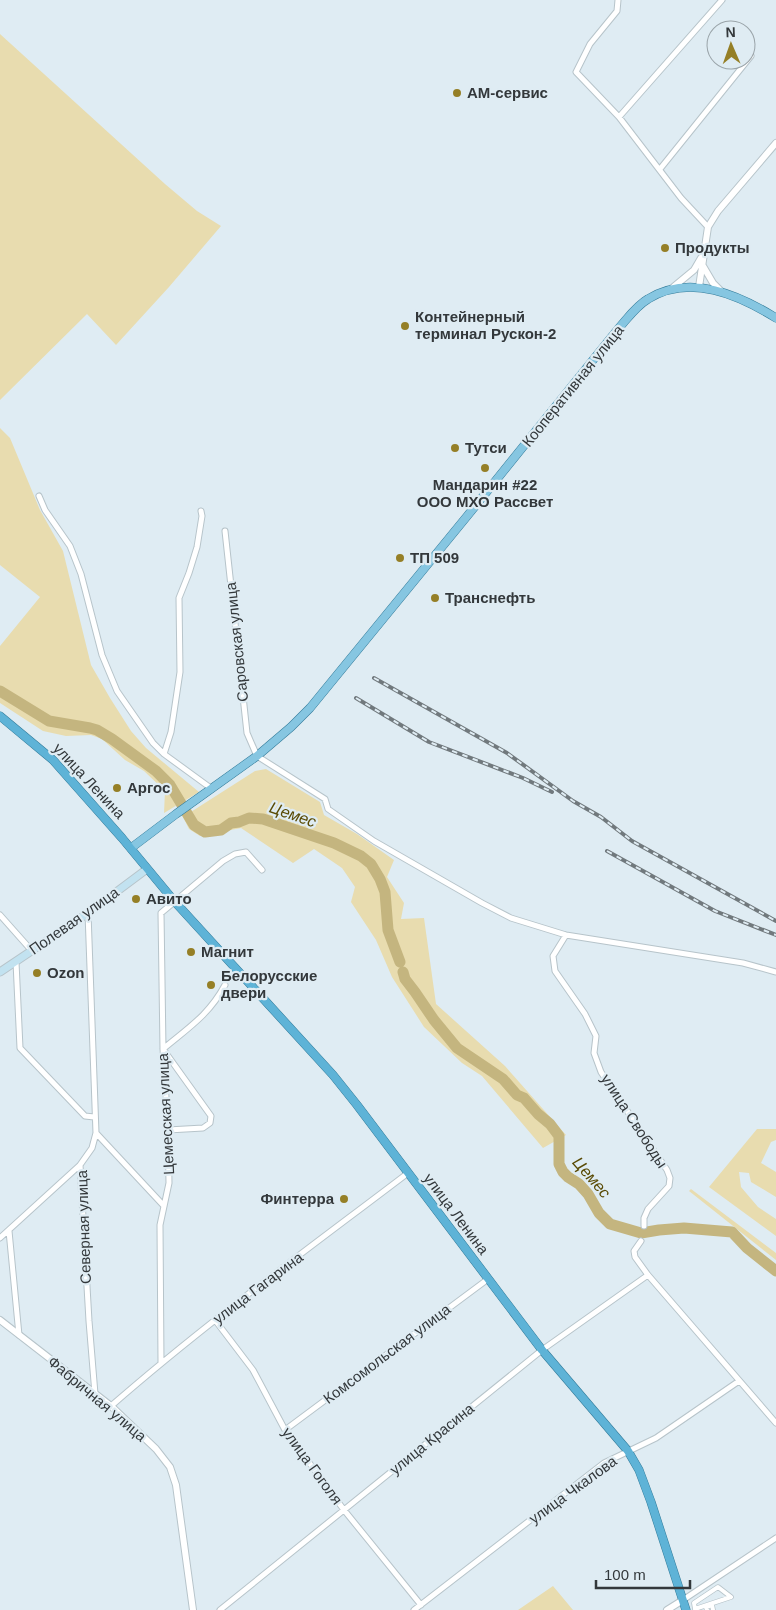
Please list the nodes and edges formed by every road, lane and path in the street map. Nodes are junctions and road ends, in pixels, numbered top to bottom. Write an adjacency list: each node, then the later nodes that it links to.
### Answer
1 (618, 0): 4 (street)
2 (722, 0): 4 (street)
3 (739, 70): 6 (street)
4 (619, 117): 6 (street)
5 (776, 143): 7 (street)
6 (660, 169): 7 (street)
7 (708, 227): 8 (street)
8 (703, 255): 9 (street); 11 (street)
9 (702, 265): 10 (street); 12 (street)
10 (699, 287): 11 (main road, Кооперативная улица); 12 (main road, Кооперативная улица)
11 (671, 290): 19 (main road, Кооперативная улица)
12 (721, 291): 13 (main road, Кооперативная улица)
13 (776, 318)
14 (39, 496): 18 (street)
15 (202, 511): 18 (street)
16 (225, 531): 19 (street, Саровская улица)
17 (0, 716): 21 (highway, улица Ленина)
18 (164, 754): 20 (street)
19 (257, 754): 20 (main road, Кооперативная улица); 27 (street)
20 (212, 788): 21 (main road, Кооперативная улица)
21 (131, 848): 22 (highway, улица Ленина)
22 (147, 869): 24 (highway, улица Ленина); 25 (main road, Полевая улица)
23 (262, 870): 24 (street)
24 (175, 902): 33 (street, Цемесская улица); 38 (highway, улица Ленина)
25 (88, 913): 28 (main road, Полевая улица); 34 (street)
26 (0, 914): 28 (street)
27 (566, 935): 31 (street); 40 (street, улица Свободы)
28 (32, 951): 29 (main road, Полевая улица)
29 (16, 962): 30 (main road, Полевая улица); 34 (street)
30 (0, 972)
31 (776, 972)
32 (225, 985): 33 (street)
33 (163, 1049): 35 (street, Цемесская улица); 35 (street)
34 (94, 1117): 36 (street)
35 (168, 1130): 39 (street, Цемесская улица)
36 (96, 1133): 37 (street, Северная улица); 39 (street)
37 (80, 1164): 41 (street); 52 (street, Северная улица)
38 (408, 1173): 45 (highway, улица Ленина); 47 (street, улица Гагарина)
39 (164, 1206): 50 (street, Цемесская улица)
40 (644, 1226)
41 (9, 1231): 42 (street); 48 (street)
42 (0, 1238)
43 (641, 1241): 44 (street)
44 (648, 1275): 49 (street, улица Красина); 51 (street)
45 (488, 1279): 49 (highway, улица Ленина); 55 (street, Комсомольская улица)
46 (0, 1320): 48 (street, Фабричная улица)
47 (215, 1320): 50 (street, улица Гагарина); 55 (street, улица Гоголя)
48 (19, 1335): 52 (street, Фабричная улица)
49 (542, 1350): 56 (highway, улица Ленина); 57 (street, улица Красина)
50 (162, 1362): 53 (street, улица Гагарина)
51 (739, 1381): 54 (street); 56 (street, улица Чкалова)
52 (95, 1394): 53 (street, Фабричная улица)
53 (111, 1406): 62 (street, Фабричная улица)
54 (776, 1423)
55 (285, 1430): 57 (street, улица Гоголя)
56 (628, 1451): 60 (highway, улица Ленина); 61 (street, улица Чкалова)
57 (344, 1510): 61 (street, улица Гоголя); 63 (street, улица Красина)
58 (776, 1538): 60 (street)
59 (731, 1597): 59 (street)
60 (683, 1600): 65 (street); 66 (highway, улица Ленина)
61 (421, 1605): 64 (street, улица Чкалова)
62 (194, 1610)
63 (220, 1610)
64 (414, 1610)
65 (667, 1610)
66 (686, 1610)
67 (707, 1610): 68 (street)
68 (714, 1610)

